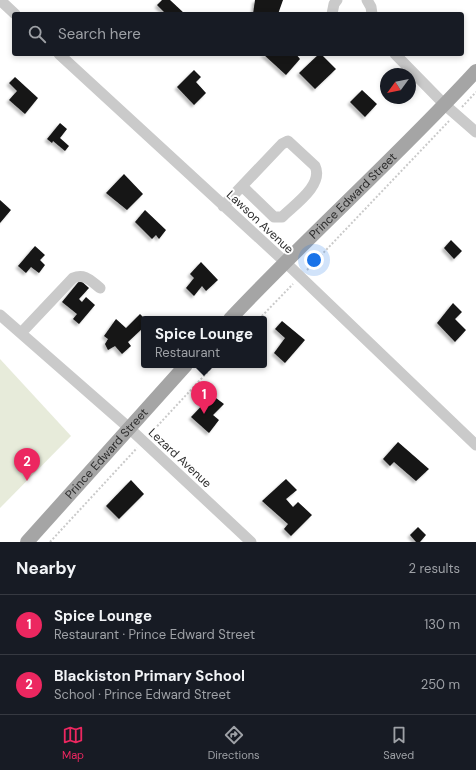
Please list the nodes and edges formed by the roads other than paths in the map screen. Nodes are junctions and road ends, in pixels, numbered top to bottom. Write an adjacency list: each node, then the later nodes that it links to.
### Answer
1 (0, 0): 4 (street)
2 (337, 0): 5 (street)
3 (367, 0): 6 (street)
4 (13, 12)
5 (332, 12)
6 (372, 12)
7 (61, 56): 13 (street, Lawson Avenue)
8 (397, 56): 10 (street)
9 (476, 71): 10 (main road, Prince Edward Street)
10 (451, 109): 11 (street); 14 (main road, Prince Edward Street)
11 (476, 132)
12 (242, 186): 12 (street); 13 (street)
13 (223, 206): 14 (street, Lawson Avenue)
14 (284, 261): 17 (main road, Prince Edward Street); 21 (street, Lawson Avenue)
15 (100, 288): 18 (street)
16 (0, 315): 18 (street, Lezard Avenue)
17 (233, 316)
18 (21, 333): 20 (street, Lezard Avenue)
19 (183, 368): 20 (main road, Prince Edward Street)
20 (128, 428): 22 (main road, Prince Edward Street); 23 (street, Lezard Avenue)
21 (476, 445)
22 (27, 542)
23 (251, 542)

